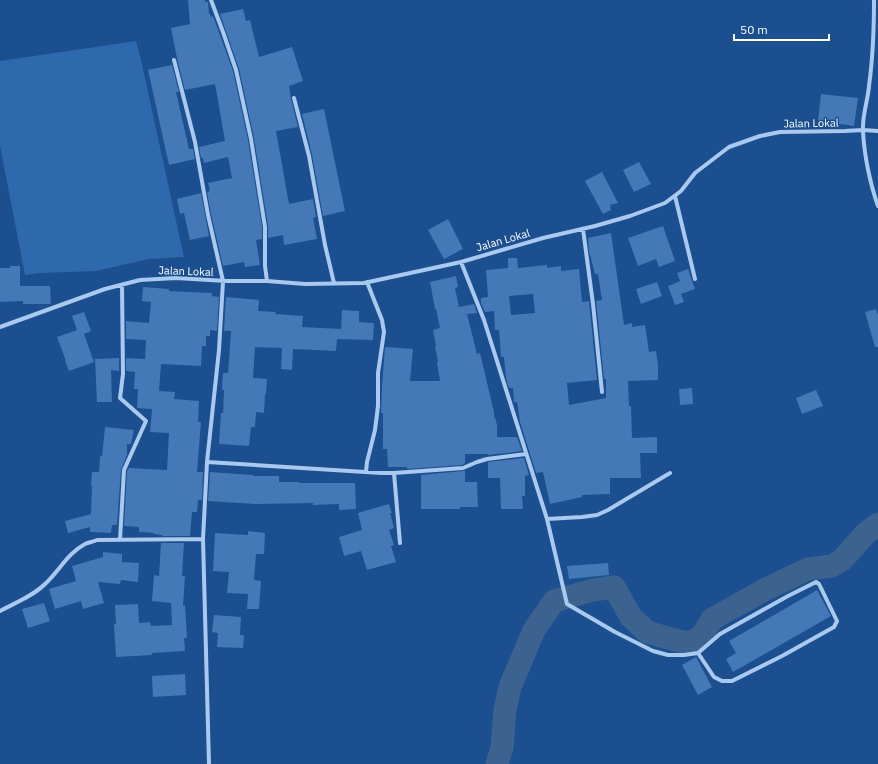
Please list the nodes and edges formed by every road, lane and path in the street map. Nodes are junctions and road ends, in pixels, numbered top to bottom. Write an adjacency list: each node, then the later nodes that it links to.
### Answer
1 (211, 0): 13 (street)
2 (874, 0): 5 (street)
3 (174, 60): 12 (street)
4 (294, 98): 15 (street)
5 (862, 130): 6 (street, Jalan Lokal); 7 (street, Jalan Lokal); 8 (street)
6 (878, 130)
7 (674, 196): 9 (street, Jalan Lokal); 11 (street)
8 (878, 206)
9 (583, 229): 10 (street, Jalan Lokal); 18 (street)
10 (461, 262): 14 (street, Jalan Lokal); 19 (street)
11 (695, 279)
12 (223, 281): 13 (street, Jalan Lokal); 16 (street, Jalan Lokal); 20 (street)
13 (267, 281): 15 (street, Jalan Lokal)
14 (367, 282): 15 (street, Jalan Lokal); 21 (street)
15 (334, 283)
16 (122, 285): 17 (street, Jalan Lokal); 26 (street)
17 (0, 328)
18 (602, 392)
19 (526, 454): 22 (street); 24 (street)
20 (207, 462): 21 (street); 25 (street)
21 (366, 472): 22 (street)
22 (394, 473): 27 (street)
23 (670, 473): 24 (street)
24 (547, 519): 29 (street)
25 (202, 539): 26 (street); 30 (street)
26 (120, 540): 28 (street)
27 (400, 543)
28 (0, 611)
29 (698, 653): 29 (street)
30 (209, 764)

